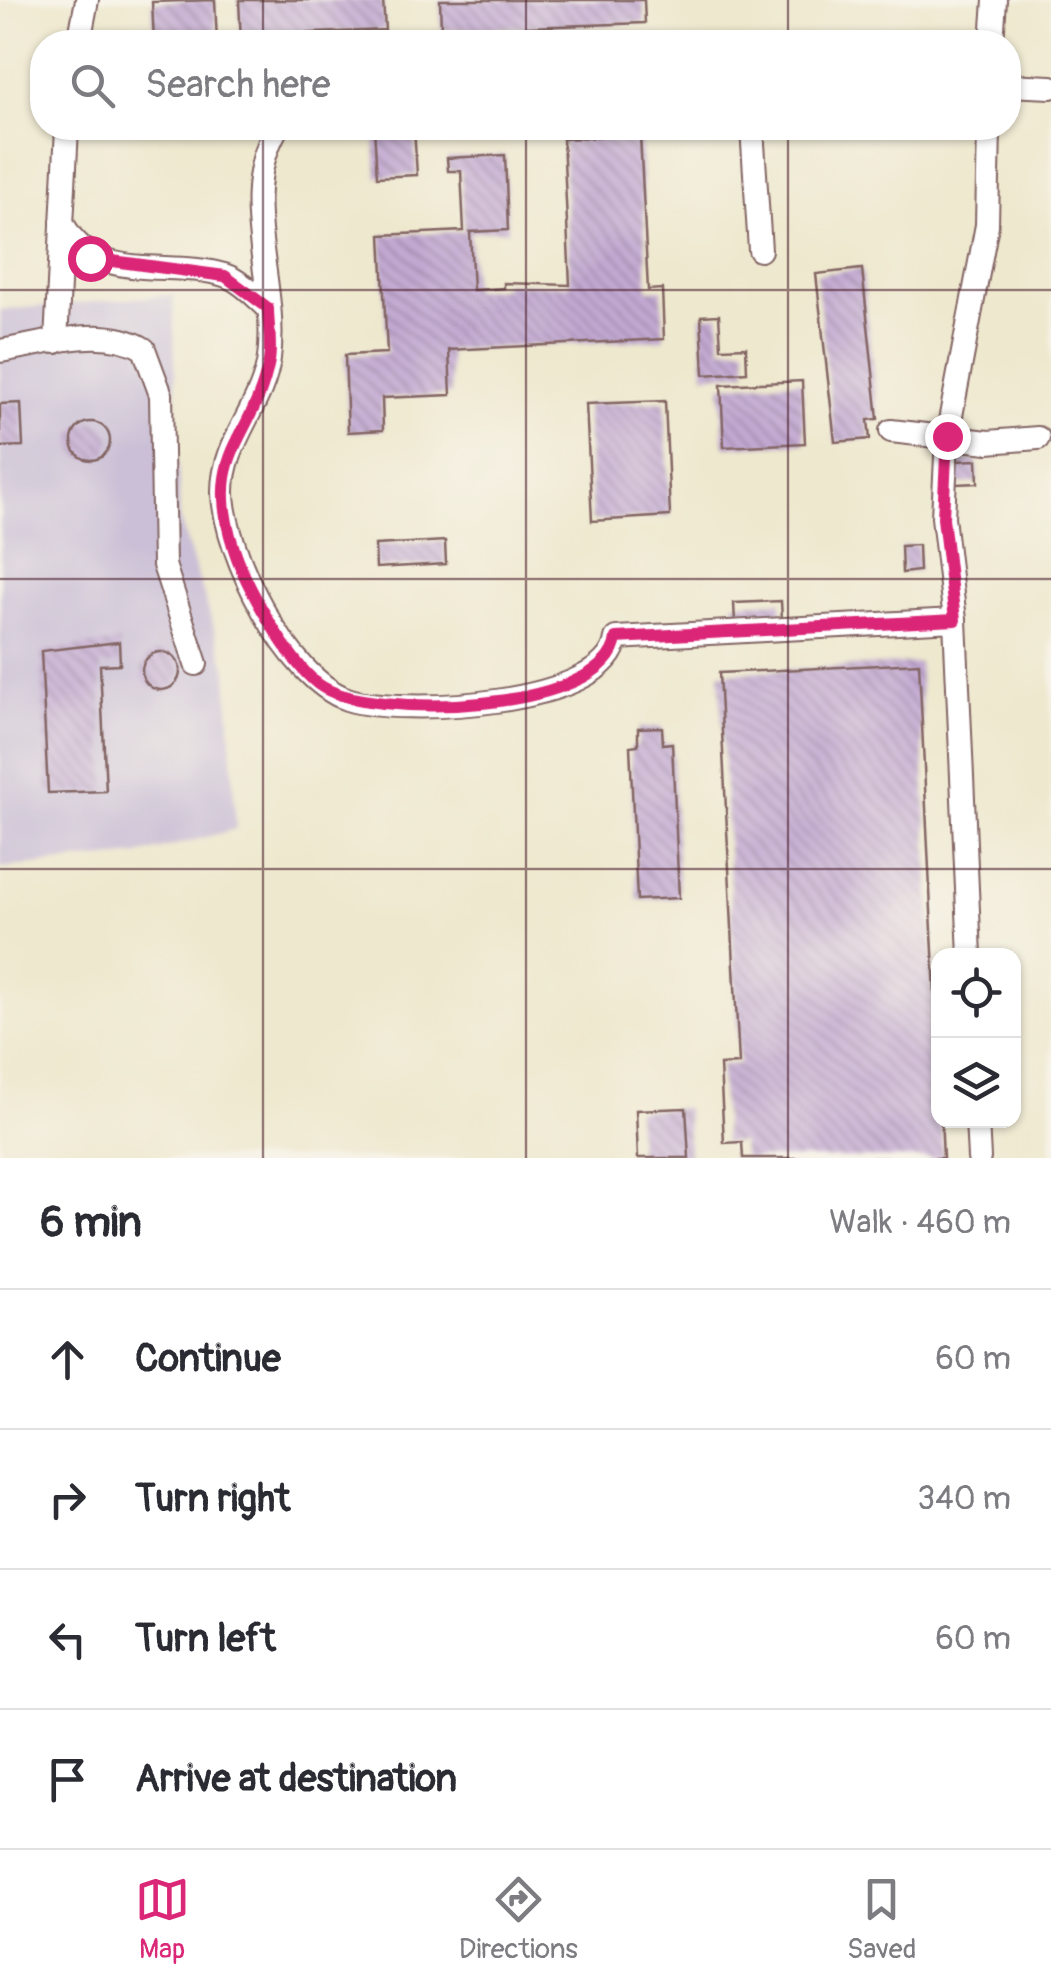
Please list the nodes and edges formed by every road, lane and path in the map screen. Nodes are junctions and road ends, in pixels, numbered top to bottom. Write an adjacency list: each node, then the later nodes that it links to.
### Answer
1 (87, 0): 3 (street)
2 (996, 0): 4 (street)
3 (81, 30)
4 (993, 30)
5 (1021, 85): 6 (street)
6 (1051, 88)
7 (66, 140): 11 (street)
8 (274, 140): 13 (street)
9 (753, 140): 12 (street)
10 (989, 140): 17 (street)
11 (62, 222): 13 (street); 14 (street)
12 (760, 250)
13 (268, 308): 19 (street)
14 (56, 342): 15 (street); 20 (street)
15 (0, 352)
16 (891, 430): 17 (street)
17 (947, 436): 18 (street); 19 (street)
18 (1038, 438)
19 (955, 620): 21 (street)
20 (196, 664)
21 (970, 948)
22 (978, 1128): 23 (street)
23 (979, 1158)

